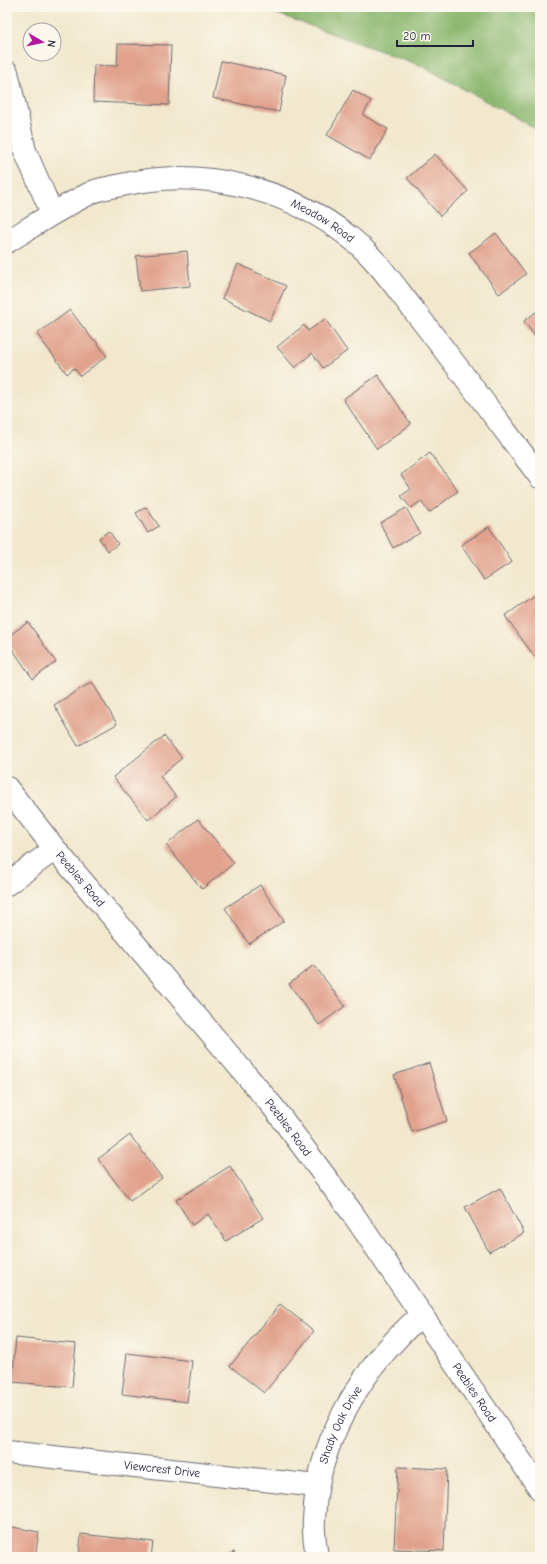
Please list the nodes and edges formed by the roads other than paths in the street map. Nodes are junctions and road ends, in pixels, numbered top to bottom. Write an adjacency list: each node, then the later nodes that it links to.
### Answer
1 (7, 72): 2 (street)
2 (52, 213): 3 (street, Meadow Road); 4 (street, Meadow Road)
3 (7, 242)
4 (540, 477)
5 (7, 788): 6 (street, Peebles Road)
6 (55, 849): 7 (street); 8 (street, Peebles Road)
7 (7, 884)
8 (421, 1315): 10 (street, Shady Oak Drive); 11 (street, Peebles Road)
9 (7, 1452): 10 (street, Viewcrest Drive)
10 (317, 1486): 12 (street, Shady Oak Drive)
11 (540, 1489)
12 (317, 1557)

